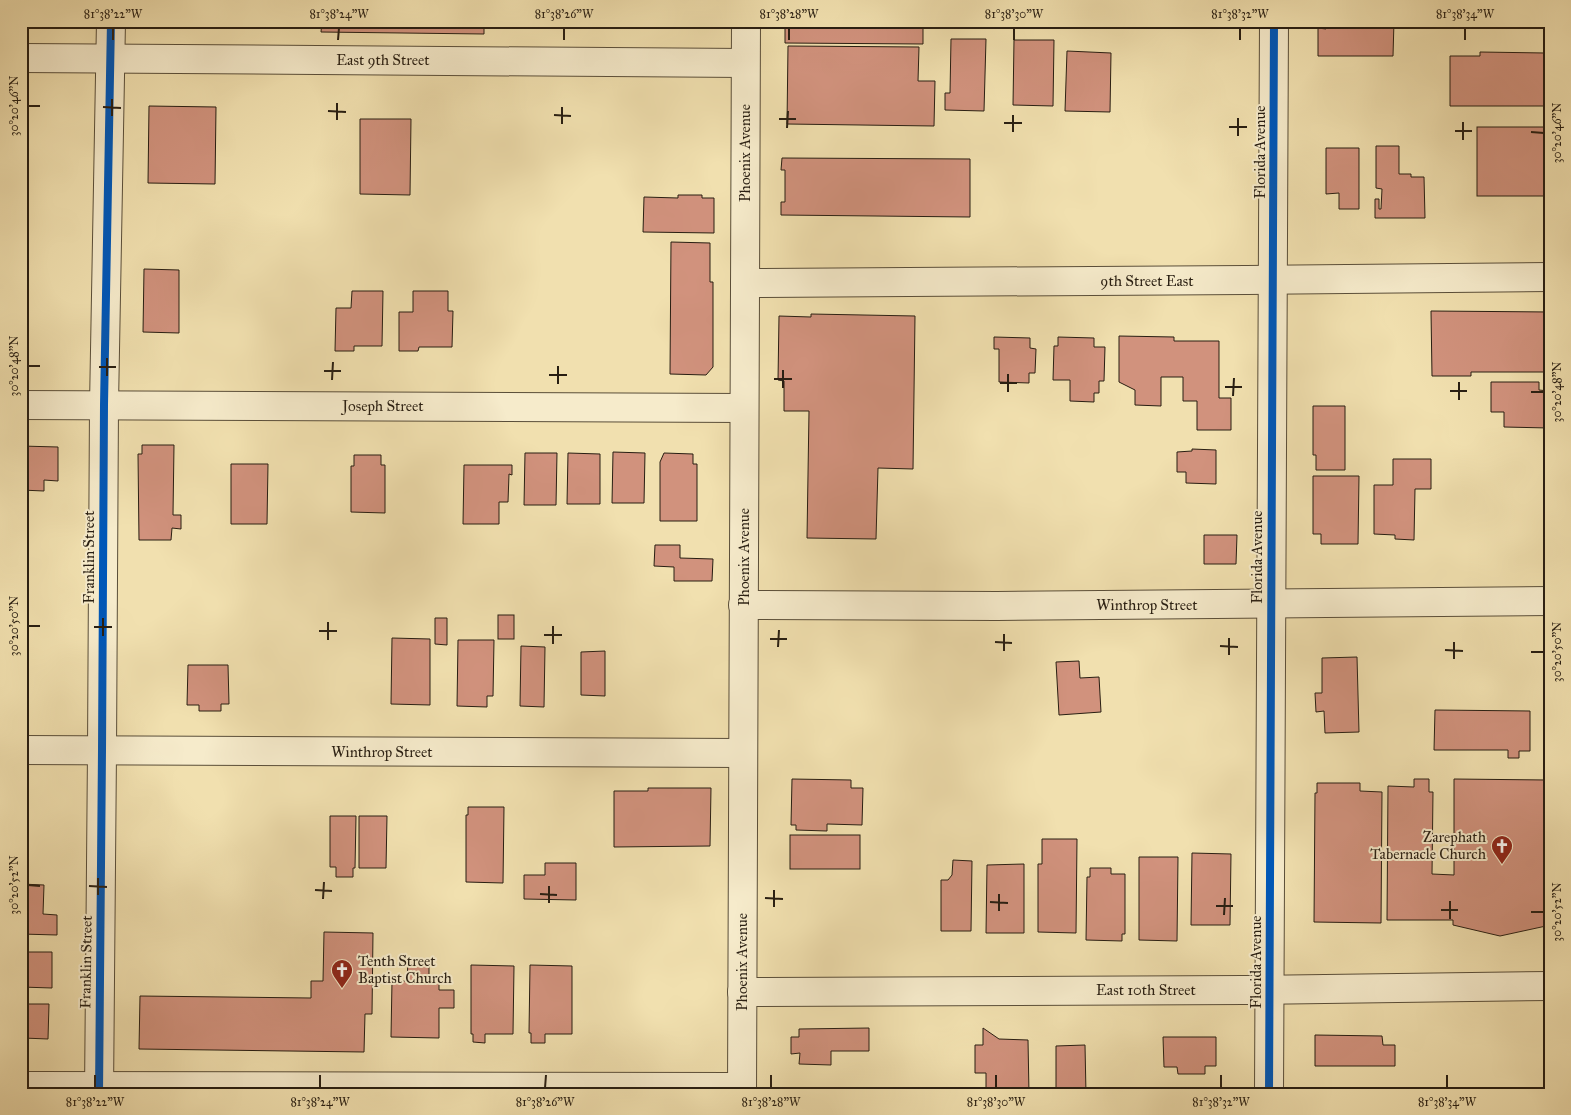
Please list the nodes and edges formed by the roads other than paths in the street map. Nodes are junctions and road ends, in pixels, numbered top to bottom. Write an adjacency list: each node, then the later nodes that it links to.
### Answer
1 (111, 21): 5 (street, Franklin Street)
2 (746, 21): 6 (street, Phoenix Avenue)
3 (1274, 21): 8 (street, Florida Avenue)
4 (21, 58): 5 (street, East 9th Street)
5 (110, 58): 6 (street, East 9th Street); 11 (street, Franklin Street)
6 (746, 63): 9 (street, Phoenix Avenue)
7 (1550, 276): 8 (street, 9th Street East)
8 (1272, 280): 9 (street, 9th Street East); 15 (street, Florida Avenue)
9 (744, 283): 12 (street, Phoenix Avenue)
10 (21, 405): 11 (street, Joseph Street)
11 (104, 405): 12 (street, Joseph Street); 17 (street, Franklin Street)
12 (744, 408): 14 (street, Phoenix Avenue)
13 (1550, 602): 15 (street, Winthrop Street)
14 (743, 605): 15 (street, Winthrop Street); 18 (street, Phoenix Avenue)
15 (1271, 605): 20 (street, Florida Avenue)
16 (21, 750): 17 (street, Winthrop Street)
17 (102, 750): 18 (street, Winthrop Street); 23 (street, Franklin Street)
18 (743, 754): 21 (street, Phoenix Avenue)
19 (1550, 986): 20 (street, East 10th Street)
20 (1269, 990): 21 (street, East 10th Street); 25 (street, Florida Avenue)
21 (742, 992): 24 (street, Phoenix Avenue)
22 (21, 1086): 23 (street)
23 (99, 1090): 24 (street)
24 (742, 1090)
25 (1269, 1094)

